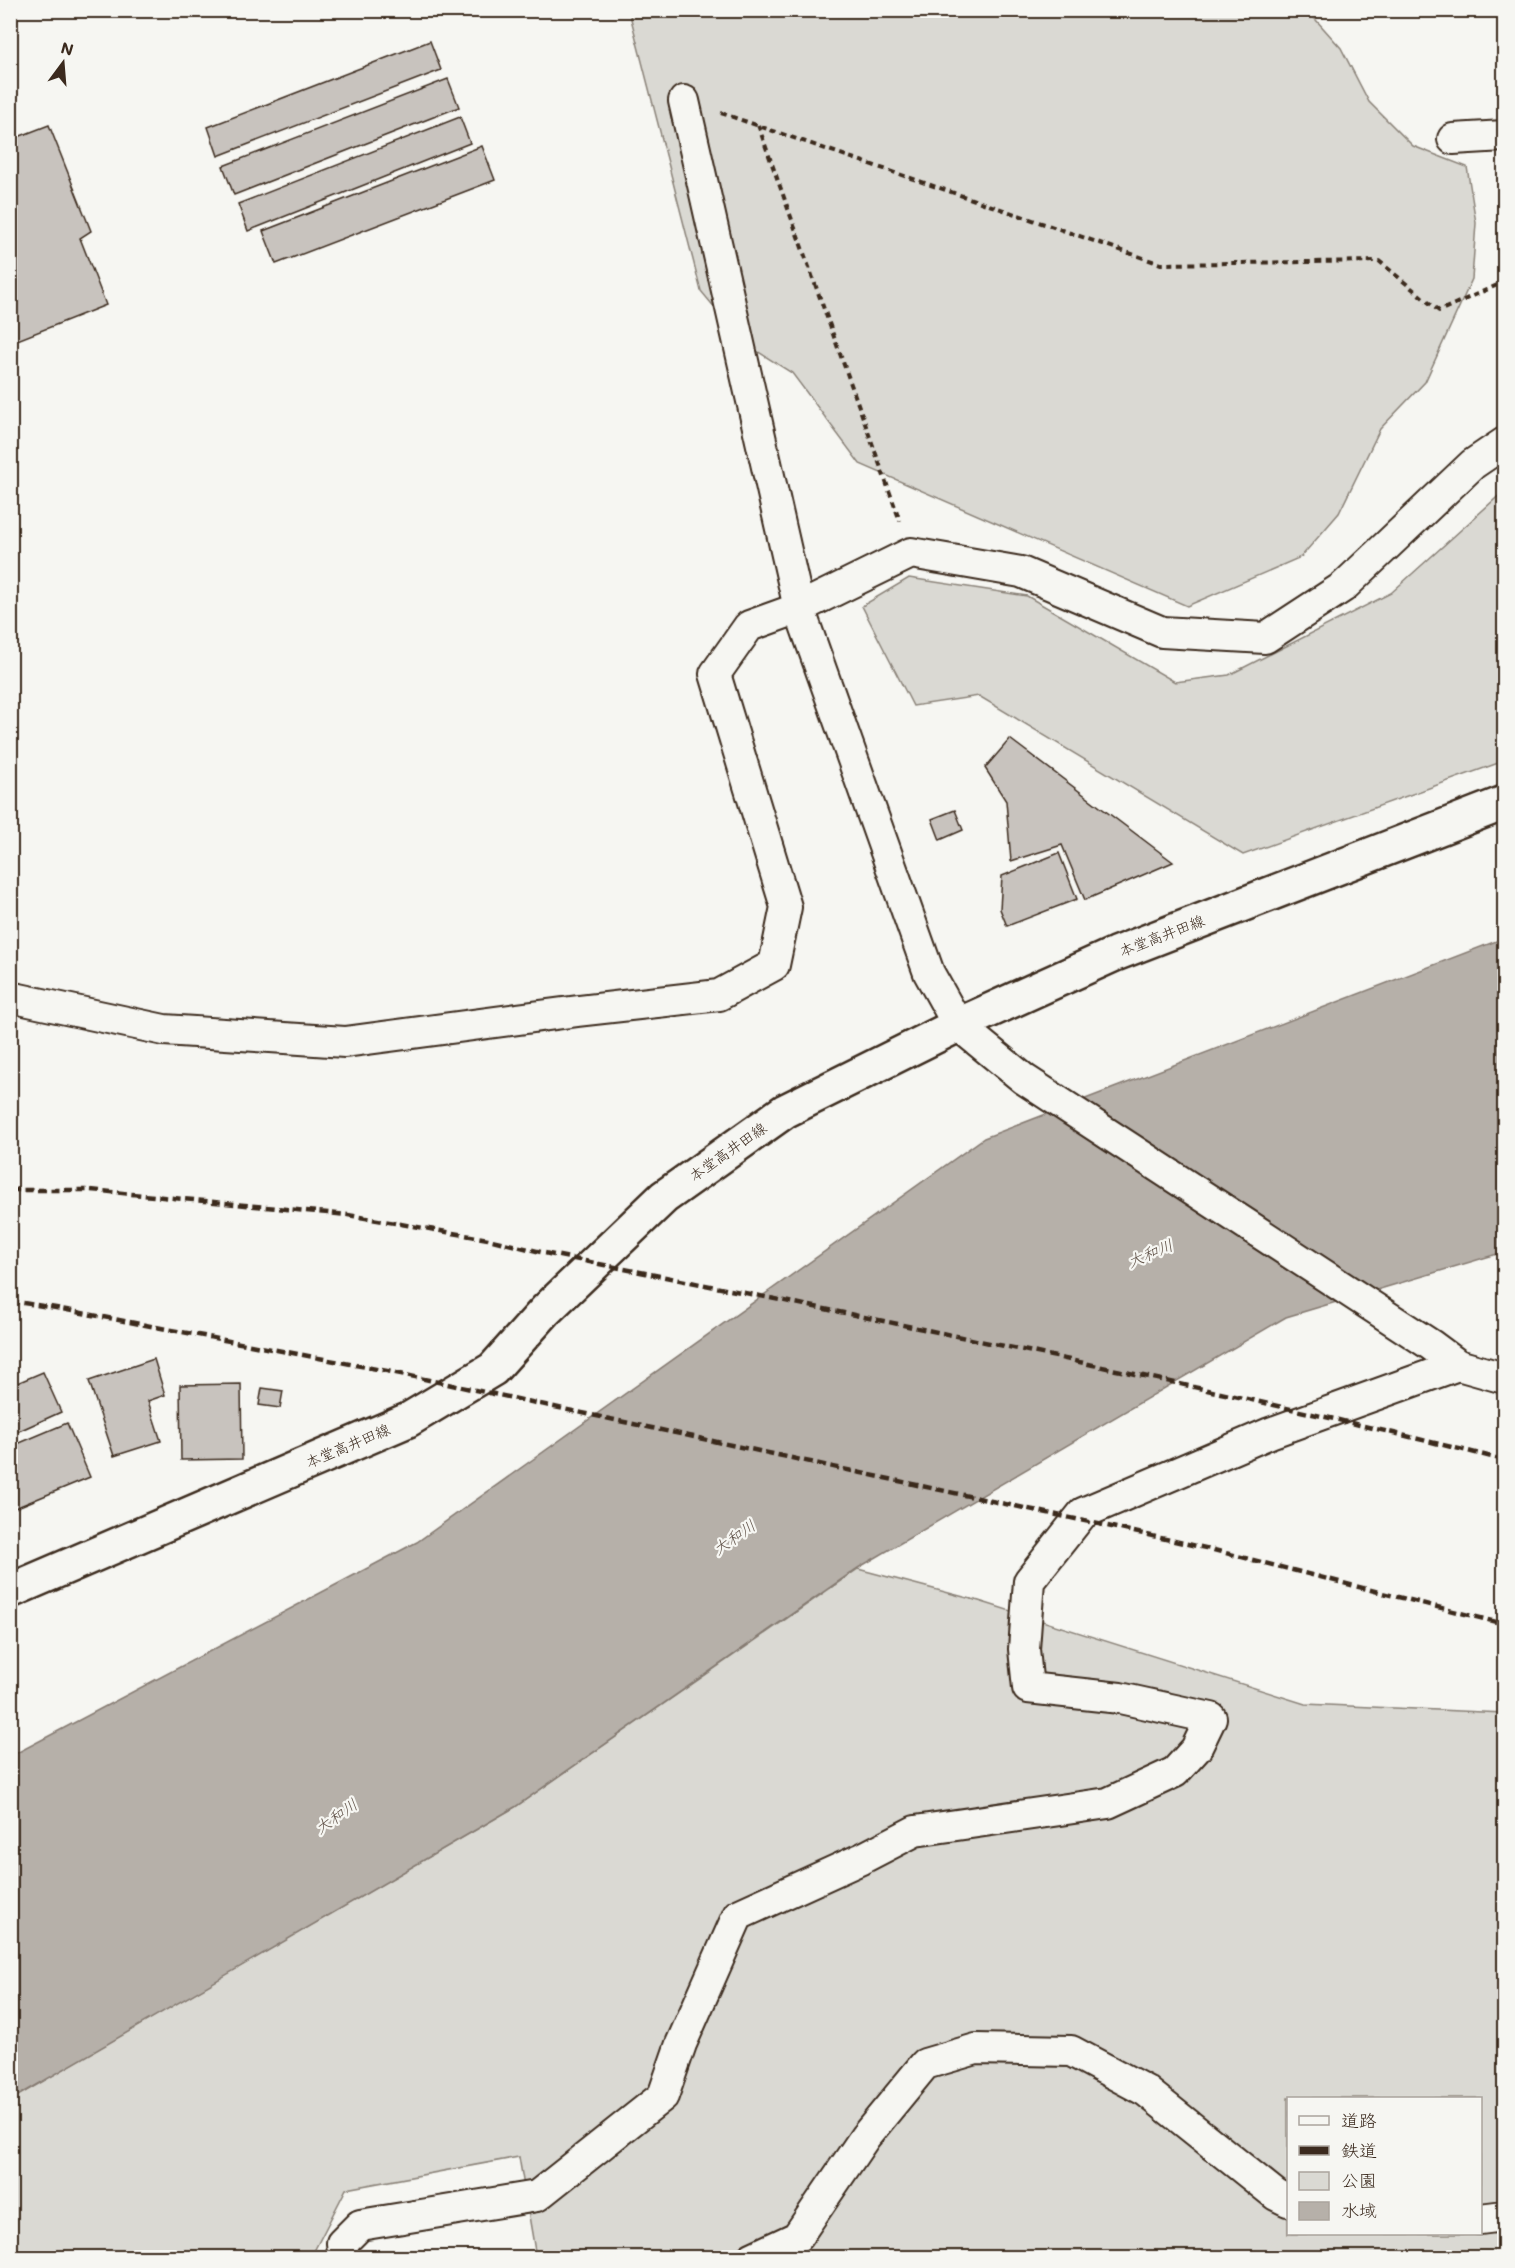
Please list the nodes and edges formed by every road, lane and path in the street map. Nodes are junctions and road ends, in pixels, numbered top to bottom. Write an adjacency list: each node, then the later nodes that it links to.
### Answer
1 (684, 101): 2 (path); 8 (street)
2 (758, 125): 5 (path); 7 (path)
3 (1504, 136): 4 (street)
4 (1453, 139)
5 (1504, 282)
6 (1504, 442): 7 (street)
7 (911, 553): 8 (street)
8 (799, 608): 10 (street); 11 (street)
9 (1504, 803): 11 (main road, 本堂高井田線)
10 (10, 997)
11 (958, 1025): 12 (street); 14 (main road, 本堂高井田線)
12 (1458, 1365): 13 (street); 18 (street)
13 (1504, 1378)
14 (10, 1591)
15 (1287, 2201): 19 (street)
16 (1504, 2216): 17 (street)
17 (1482, 2219)
18 (344, 2258)
19 (752, 2258)

